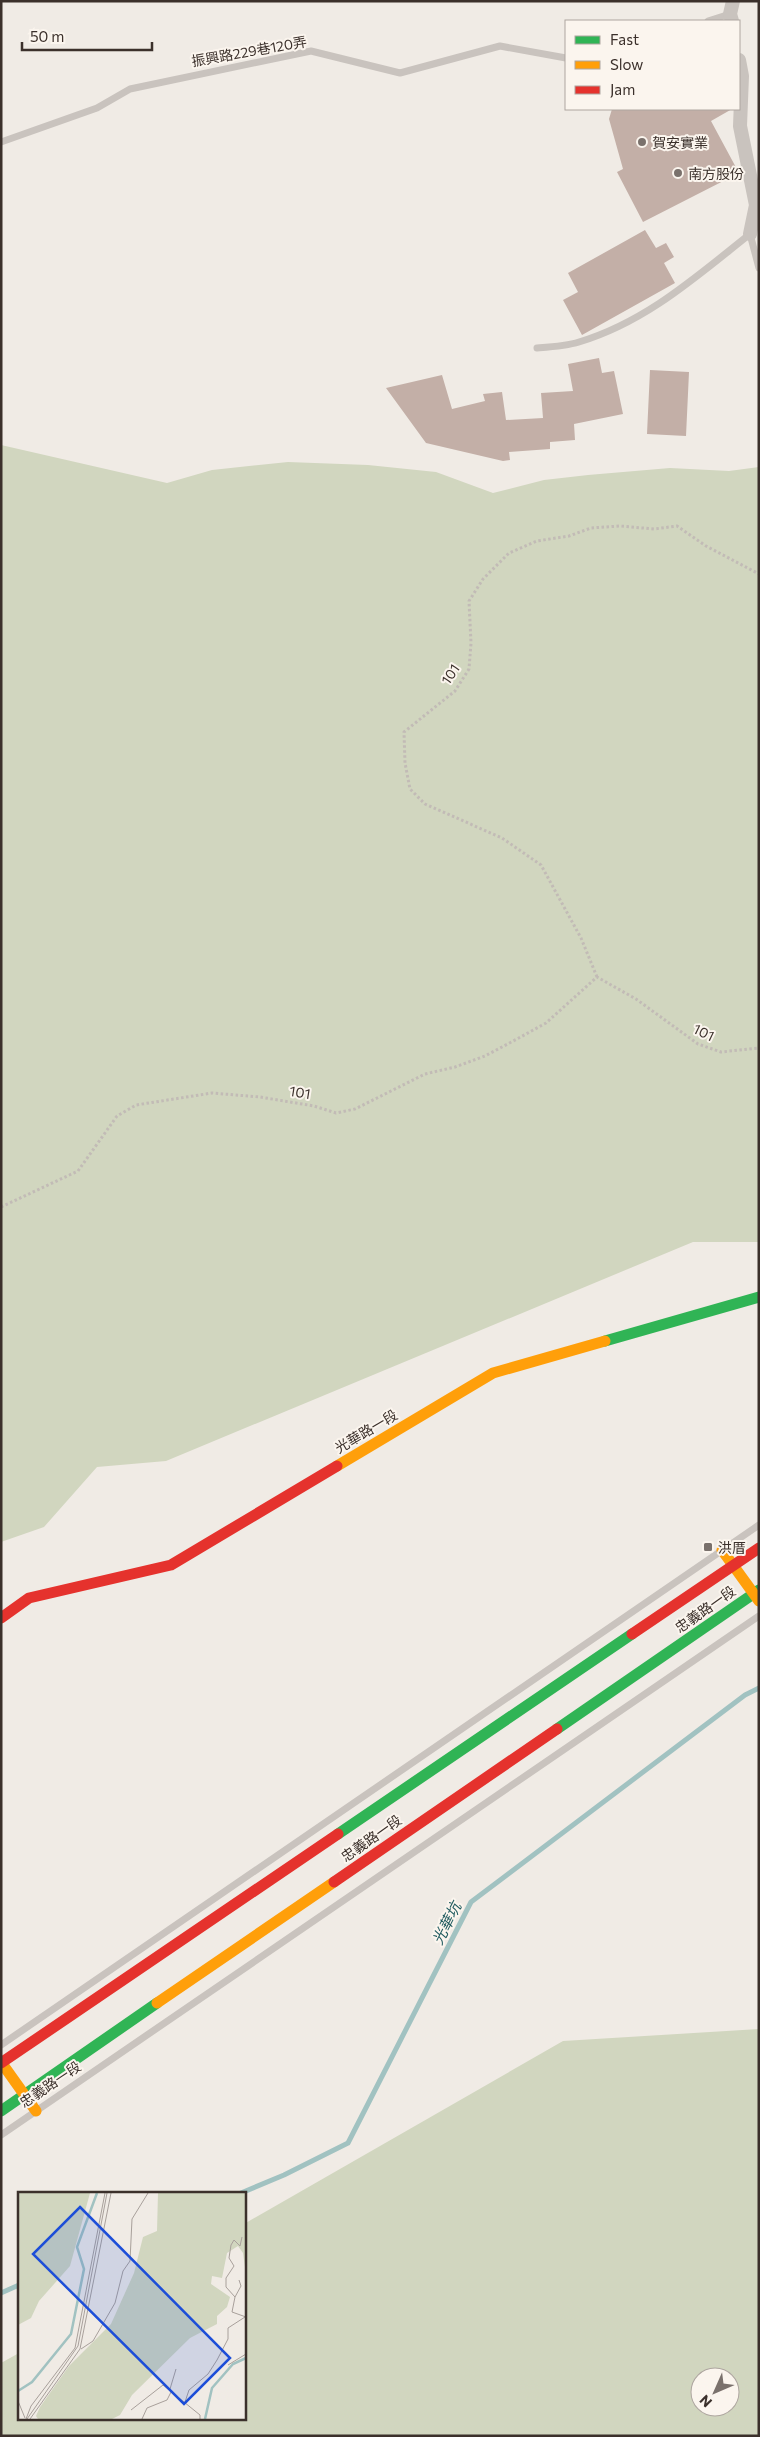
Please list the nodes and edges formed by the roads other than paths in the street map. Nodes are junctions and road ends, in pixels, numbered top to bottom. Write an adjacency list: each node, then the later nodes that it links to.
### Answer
1 (731, 12): 2 (lane)
2 (711, 20)
3 (565, 58): 5 (lane, 振興路229巷120弄)
4 (740, 65): 6 (street)
5 (1, 142)
6 (757, 205): 7 (street)
7 (750, 234): 8 (lane); 9 (lane)
8 (759, 268)
9 (537, 348)
10 (759, 1297): 17 (main road, 光華路一段)
11 (759, 1525): 13 (lane)
12 (759, 1548): 14 (main road, 忠義路一段)
13 (722, 1550): 14 (main road); 18 (lane)
14 (733, 1566): 15 (main road); 19 (main road, 忠義路一段)
15 (757, 1595): 20 (main road, 忠義路一段)
16 (759, 1616): 22 (lane, 忠義路一段)
17 (1, 1618)
18 (1, 2045)
19 (1, 2062): 20 (main road)
20 (25, 2095): 21 (main road, 忠義路一段); 22 (main road)
21 (1, 2111)
22 (36, 2111): 23 (lane, 忠義路一段)
23 (1, 2135)

